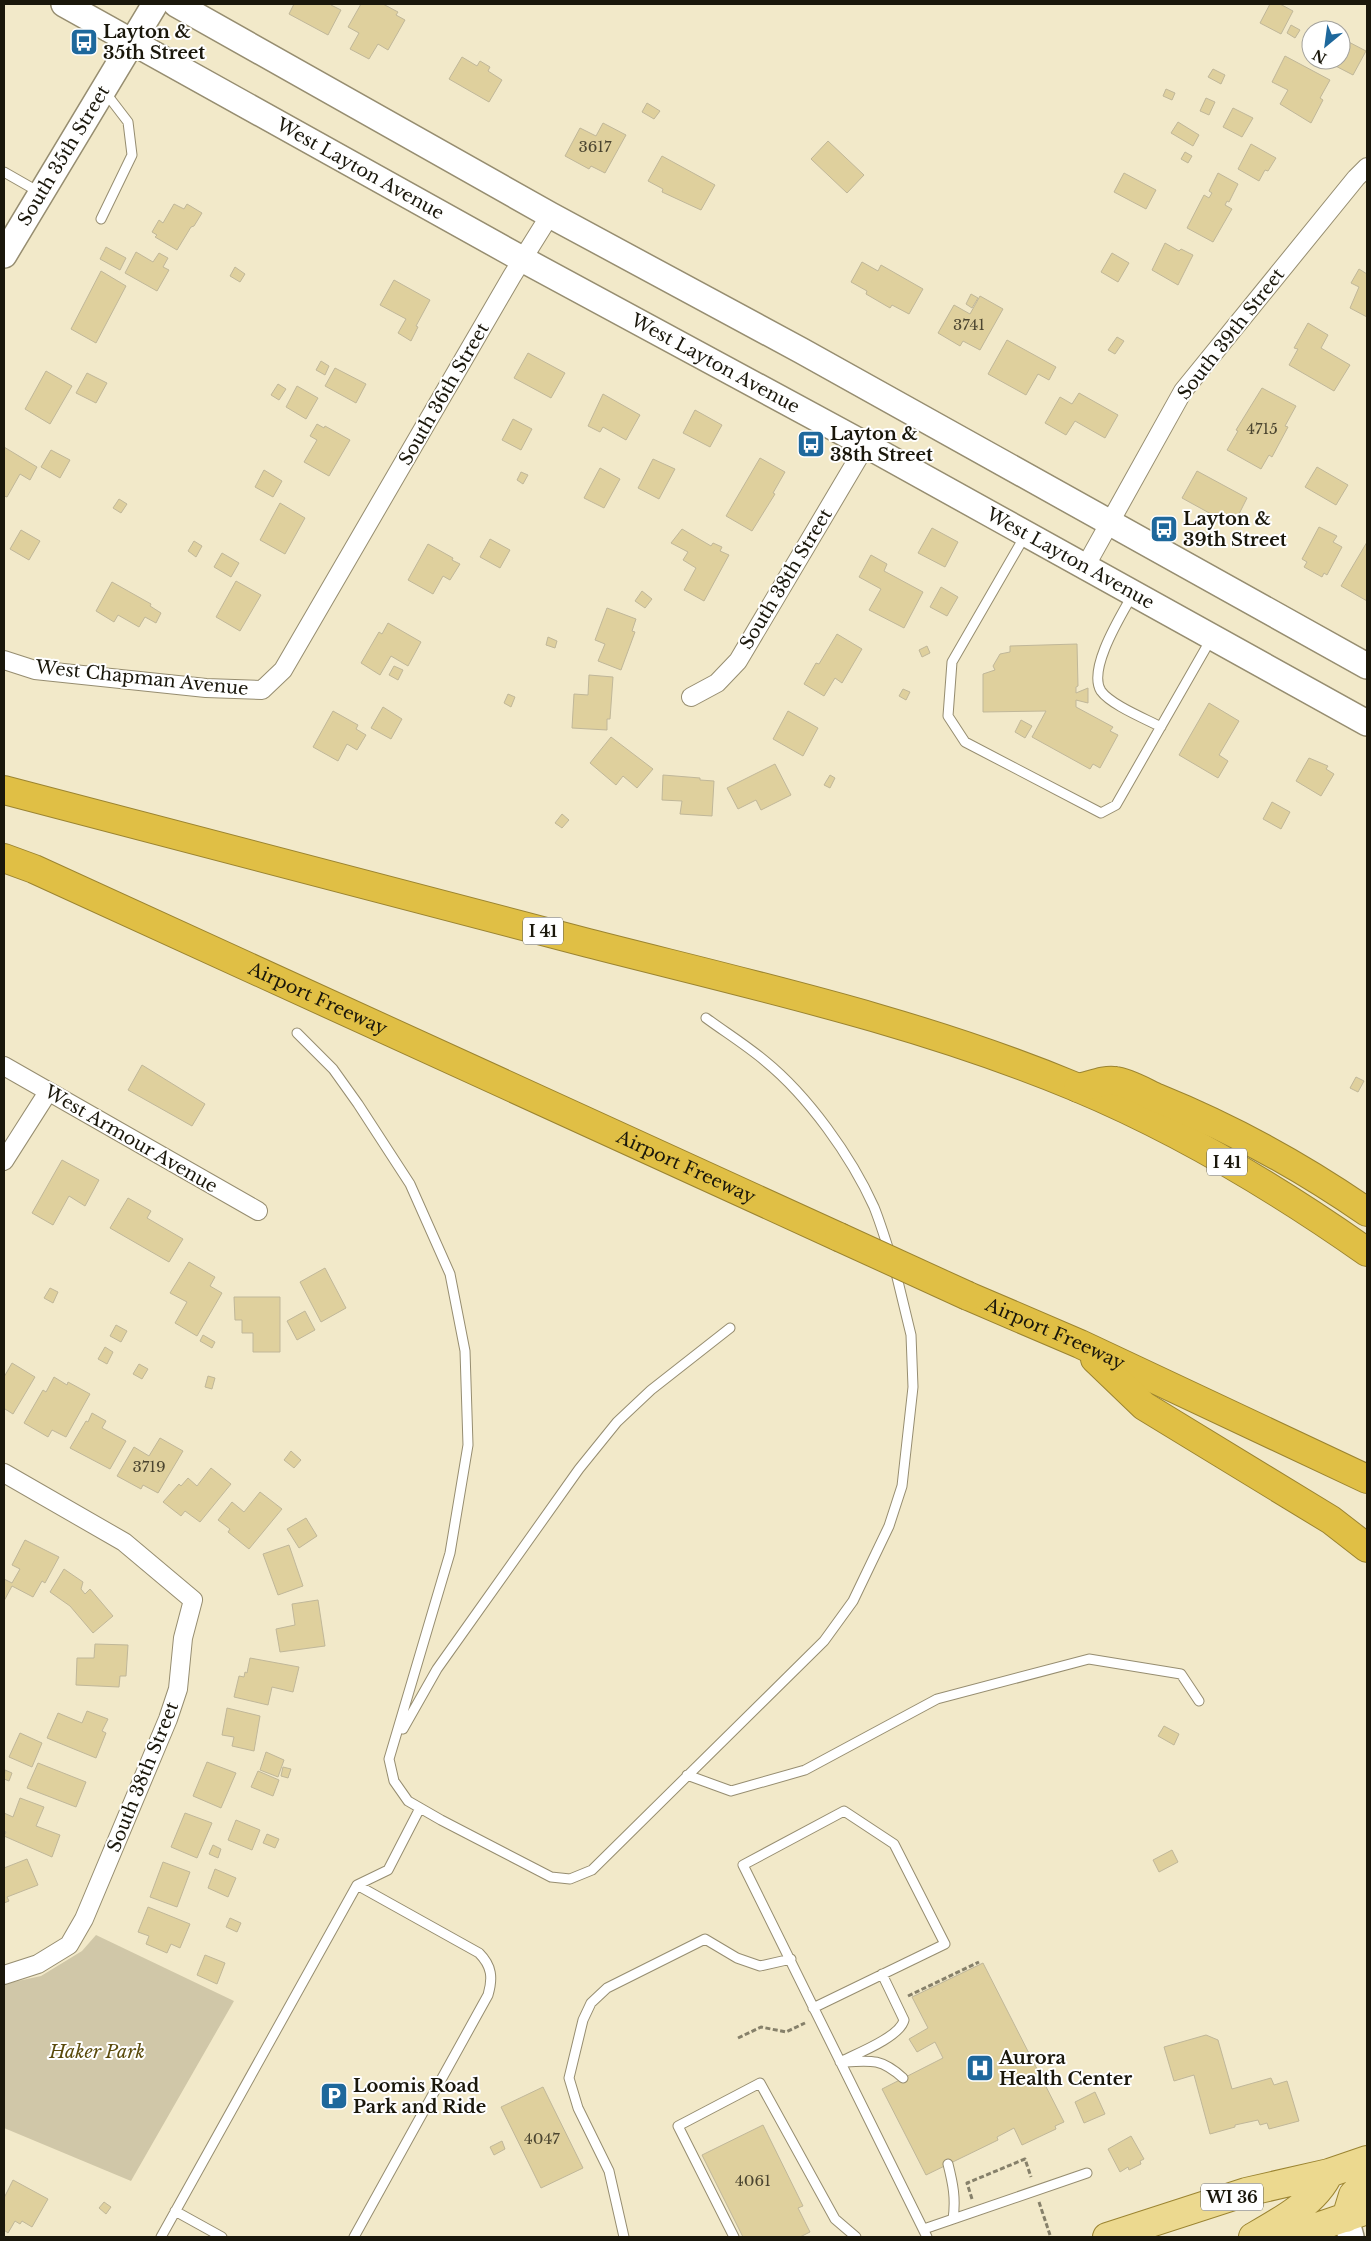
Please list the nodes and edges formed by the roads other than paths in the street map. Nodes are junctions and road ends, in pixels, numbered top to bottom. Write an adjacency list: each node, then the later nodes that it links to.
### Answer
1 (64, 4): 4 (main road, West Layton Avenue)
2 (155, 4): 4 (main road, South 35th Street)
3 (176, 4): 9 (main road)
4 (132, 42): 5 (main road, South 35th Street); 12 (main road, West Layton Avenue)
5 (103, 90): 8 (main road, South 35th Street); 10 (lane)
6 (1367, 167): 14 (street, South 39th Street)
7 (4, 172): 8 (lane)
8 (42, 193): 11 (main road, South 35th Street)
9 (550, 215): 12 (street, South 36th Street); 14 (main road)
10 (101, 219)
11 (4, 255)
12 (522, 259): 13 (main road, West Layton Avenue); 17 (street, South 36th Street)
13 (866, 445): 15 (main road, West Layton Avenue); 22 (street, South 38th Street)
14 (1109, 522): 16 (street, South 39th Street); 21 (main road)
15 (1026, 534): 16 (main road, West Layton Avenue); 24 (lane)
16 (1085, 567): 18 (main road, West Layton Avenue)
17 (340, 574): 20 (street, West Chapman Avenue)
18 (1133, 593): 19 (main road, West Layton Avenue); 24 (lane)
19 (1212, 637): 23 (main road, West Layton Avenue); 24 (lane)
20 (4, 660)
21 (1367, 666)
22 (691, 698)
23 (1367, 723)
24 (1161, 727)
25 (4, 790): 30 (highway, I 41)
26 (4, 858): 37 (highway, Airport Freeway, bridge)
27 (706, 1018): 43 (lane)
28 (296, 1033): 42 (lane)
29 (4, 1066): 31 (street, West Armour Avenue)
30 (1078, 1088): 34 (highway); 35 (highway, I 41)
31 (48, 1092): 32 (street); 33 (street, West Armour Avenue)
32 (4, 1161)
33 (258, 1211)
34 (1367, 1212)
35 (1367, 1252)
36 (730, 1328): 42 (lane)
37 (1080, 1344): 39 (highway, Airport Freeway); 40 (highway)
38 (4, 1474): 48 (street, South 38th Street)
39 (1367, 1479)
40 (1367, 1548)
41 (1200, 1701): 43 (lane)
42 (389, 1758): 44 (lane)
43 (687, 1775): 44 (lane)
44 (420, 1808): 45 (lane)
45 (357, 1884): 57 (lane); 63 (lane)
46 (790, 1959): 47 (lane); 49 (lane); 64 (lane)
47 (882, 1974): 49 (lane); 50 (lane)
48 (4, 1975)
49 (813, 2008): 50 (lane)
50 (840, 2062): 51 (lane); 60 (lane)
51 (903, 2078)
52 (1367, 2160): 54 (main road, WI 36)
53 (948, 2164): 58 (lane)
54 (1329, 2172): 67 (main road, WI 36); 68 (main road)
55 (1087, 2173): 58 (lane)
56 (1367, 2181): 59 (main road)
57 (175, 2211): 61 (lane); 62 (lane)
58 (953, 2219): 60 (lane)
59 (1355, 2222): 69 (main road)
60 (925, 2233)
61 (161, 2237)
62 (222, 2237)
63 (354, 2237)
64 (624, 2237)
65 (734, 2237): 66 (lane)
66 (855, 2237)
67 (1107, 2237)
68 (1254, 2237)
69 (1288, 2237)

